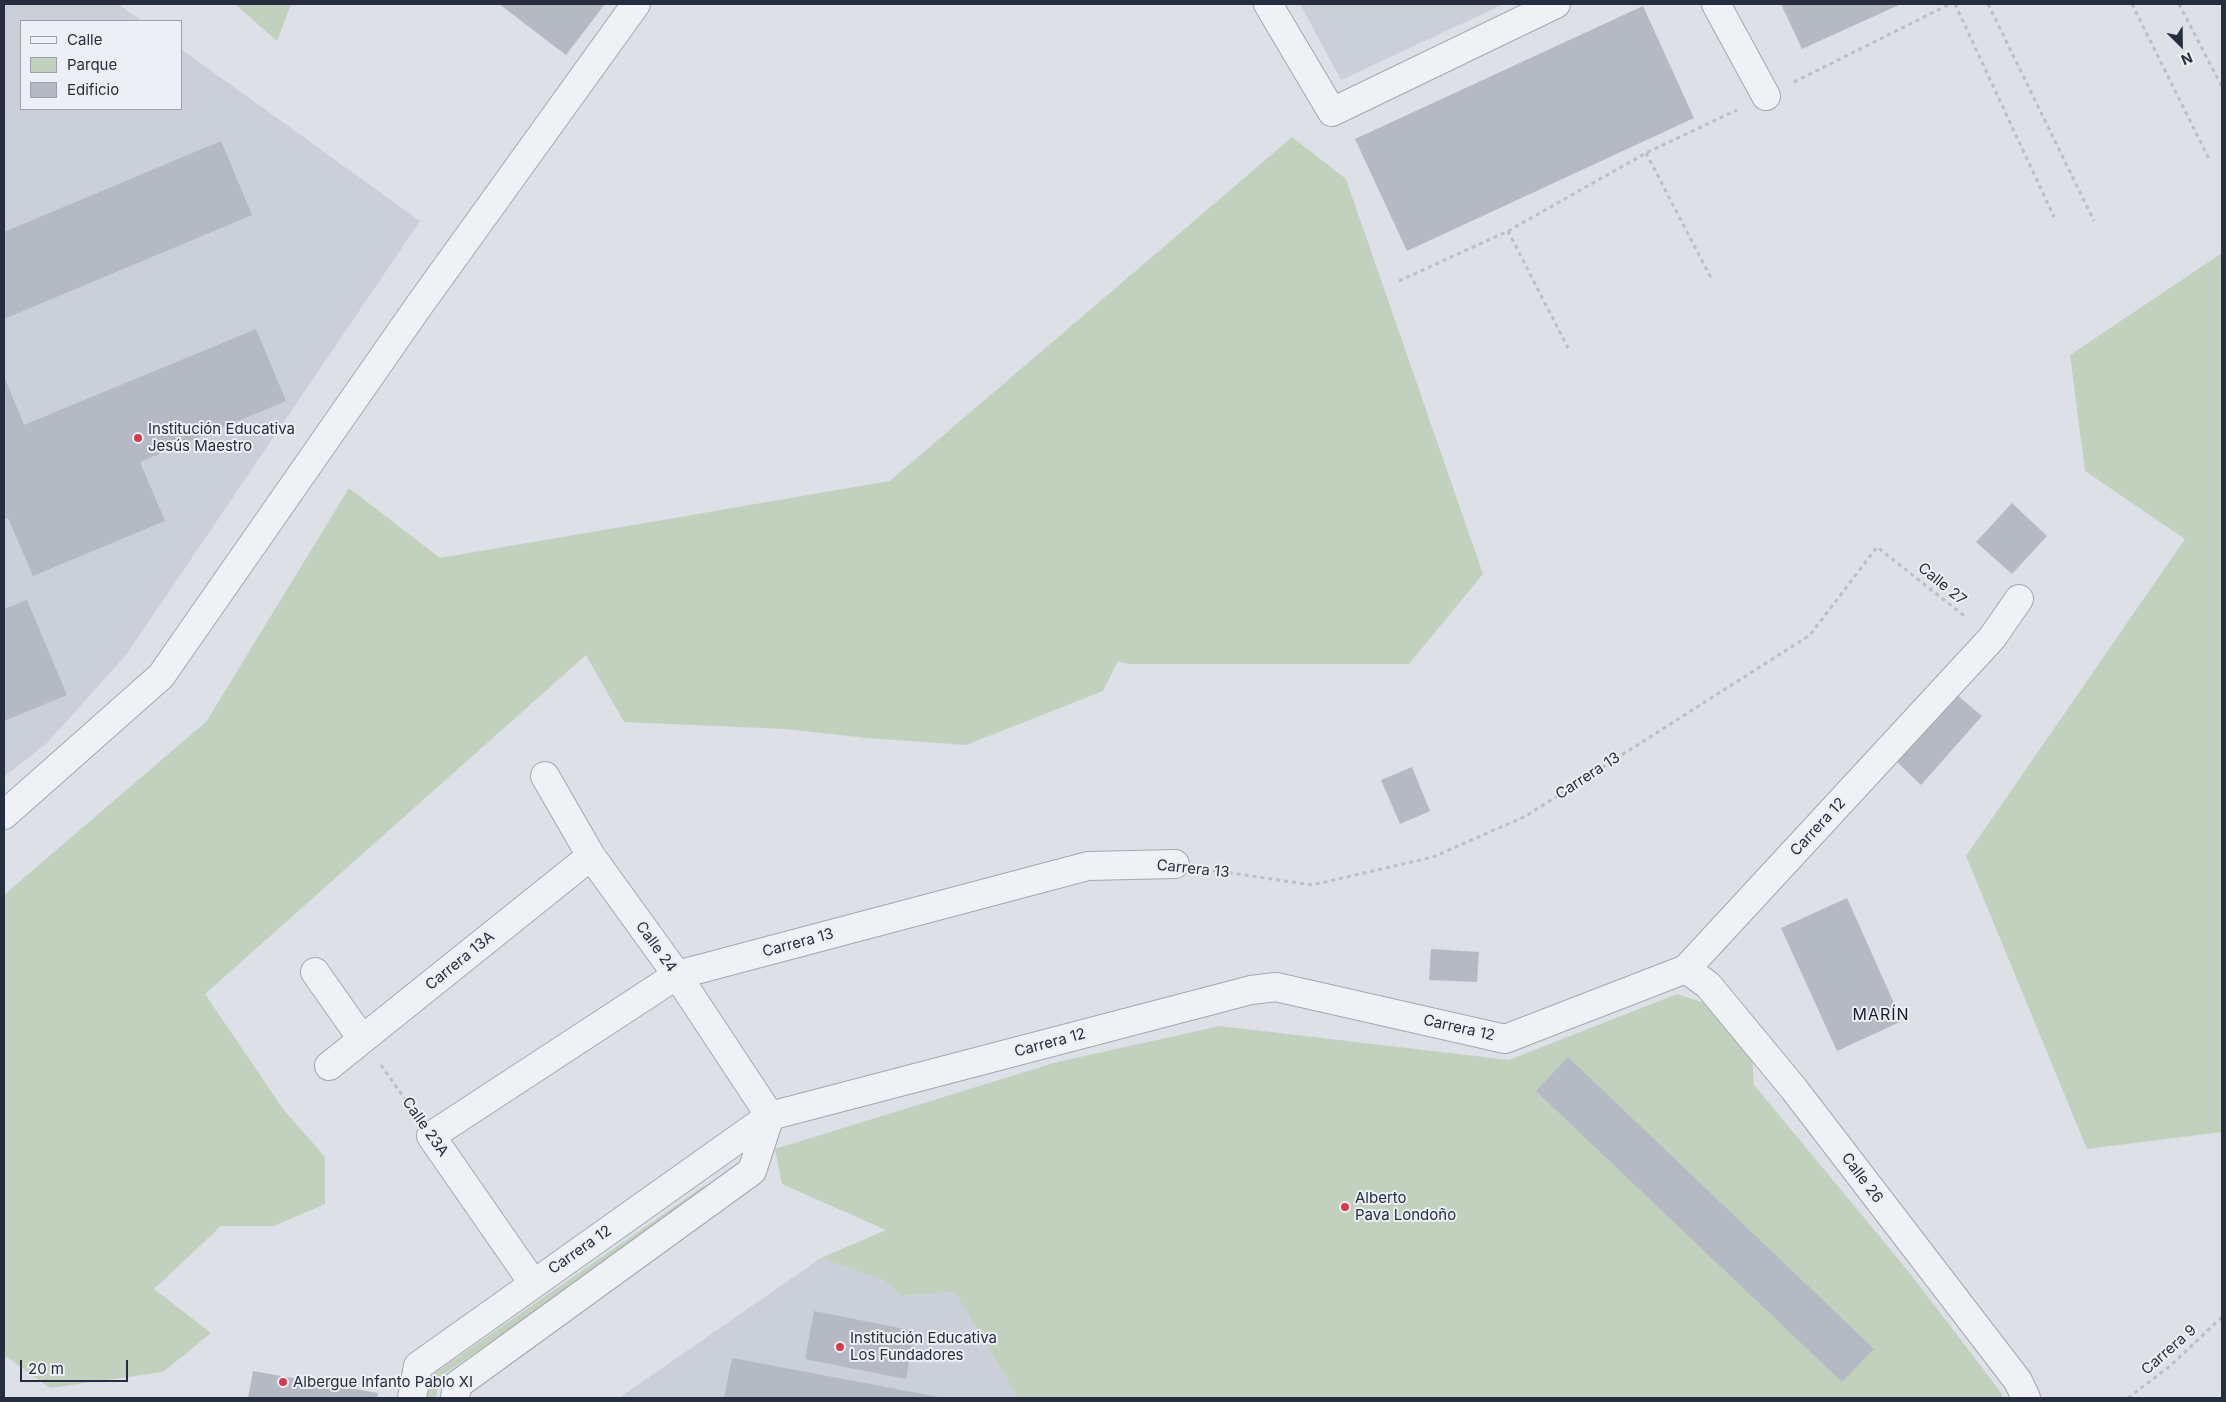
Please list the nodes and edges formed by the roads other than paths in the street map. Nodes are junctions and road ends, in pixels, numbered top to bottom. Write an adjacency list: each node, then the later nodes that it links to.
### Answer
1 (636, 4): 8 (street)
2 (1268, 4): 3 (street)
3 (1556, 4)
4 (1716, 4): 5 (street)
5 (1766, 96)
6 (2019, 599): 11 (street, Carrera 12)
7 (545, 776): 9 (street, Calle 24)
8 (4, 815)
9 (591, 856): 13 (street, Calle 24); 14 (street, Carrera 13A)
10 (1175, 864): 13 (street, Carrera 13)
11 (1686, 969): 16 (street, Carrera 12); 21 (street, Calle 26)
12 (315, 972): 14 (street)
13 (677, 975): 16 (street, Calle 24); 17 (street, Carrera 13)
14 (362, 1039): 15 (street, Carrera 13A)
15 (329, 1066)
16 (770, 1116): 18 (street, Carrera 12); 20 (street)
17 (431, 1136): 18 (street, Calle 23A)
18 (533, 1283): 19 (street, Carrera 12)
19 (412, 1398)
20 (455, 1398)
21 (2026, 1398)

